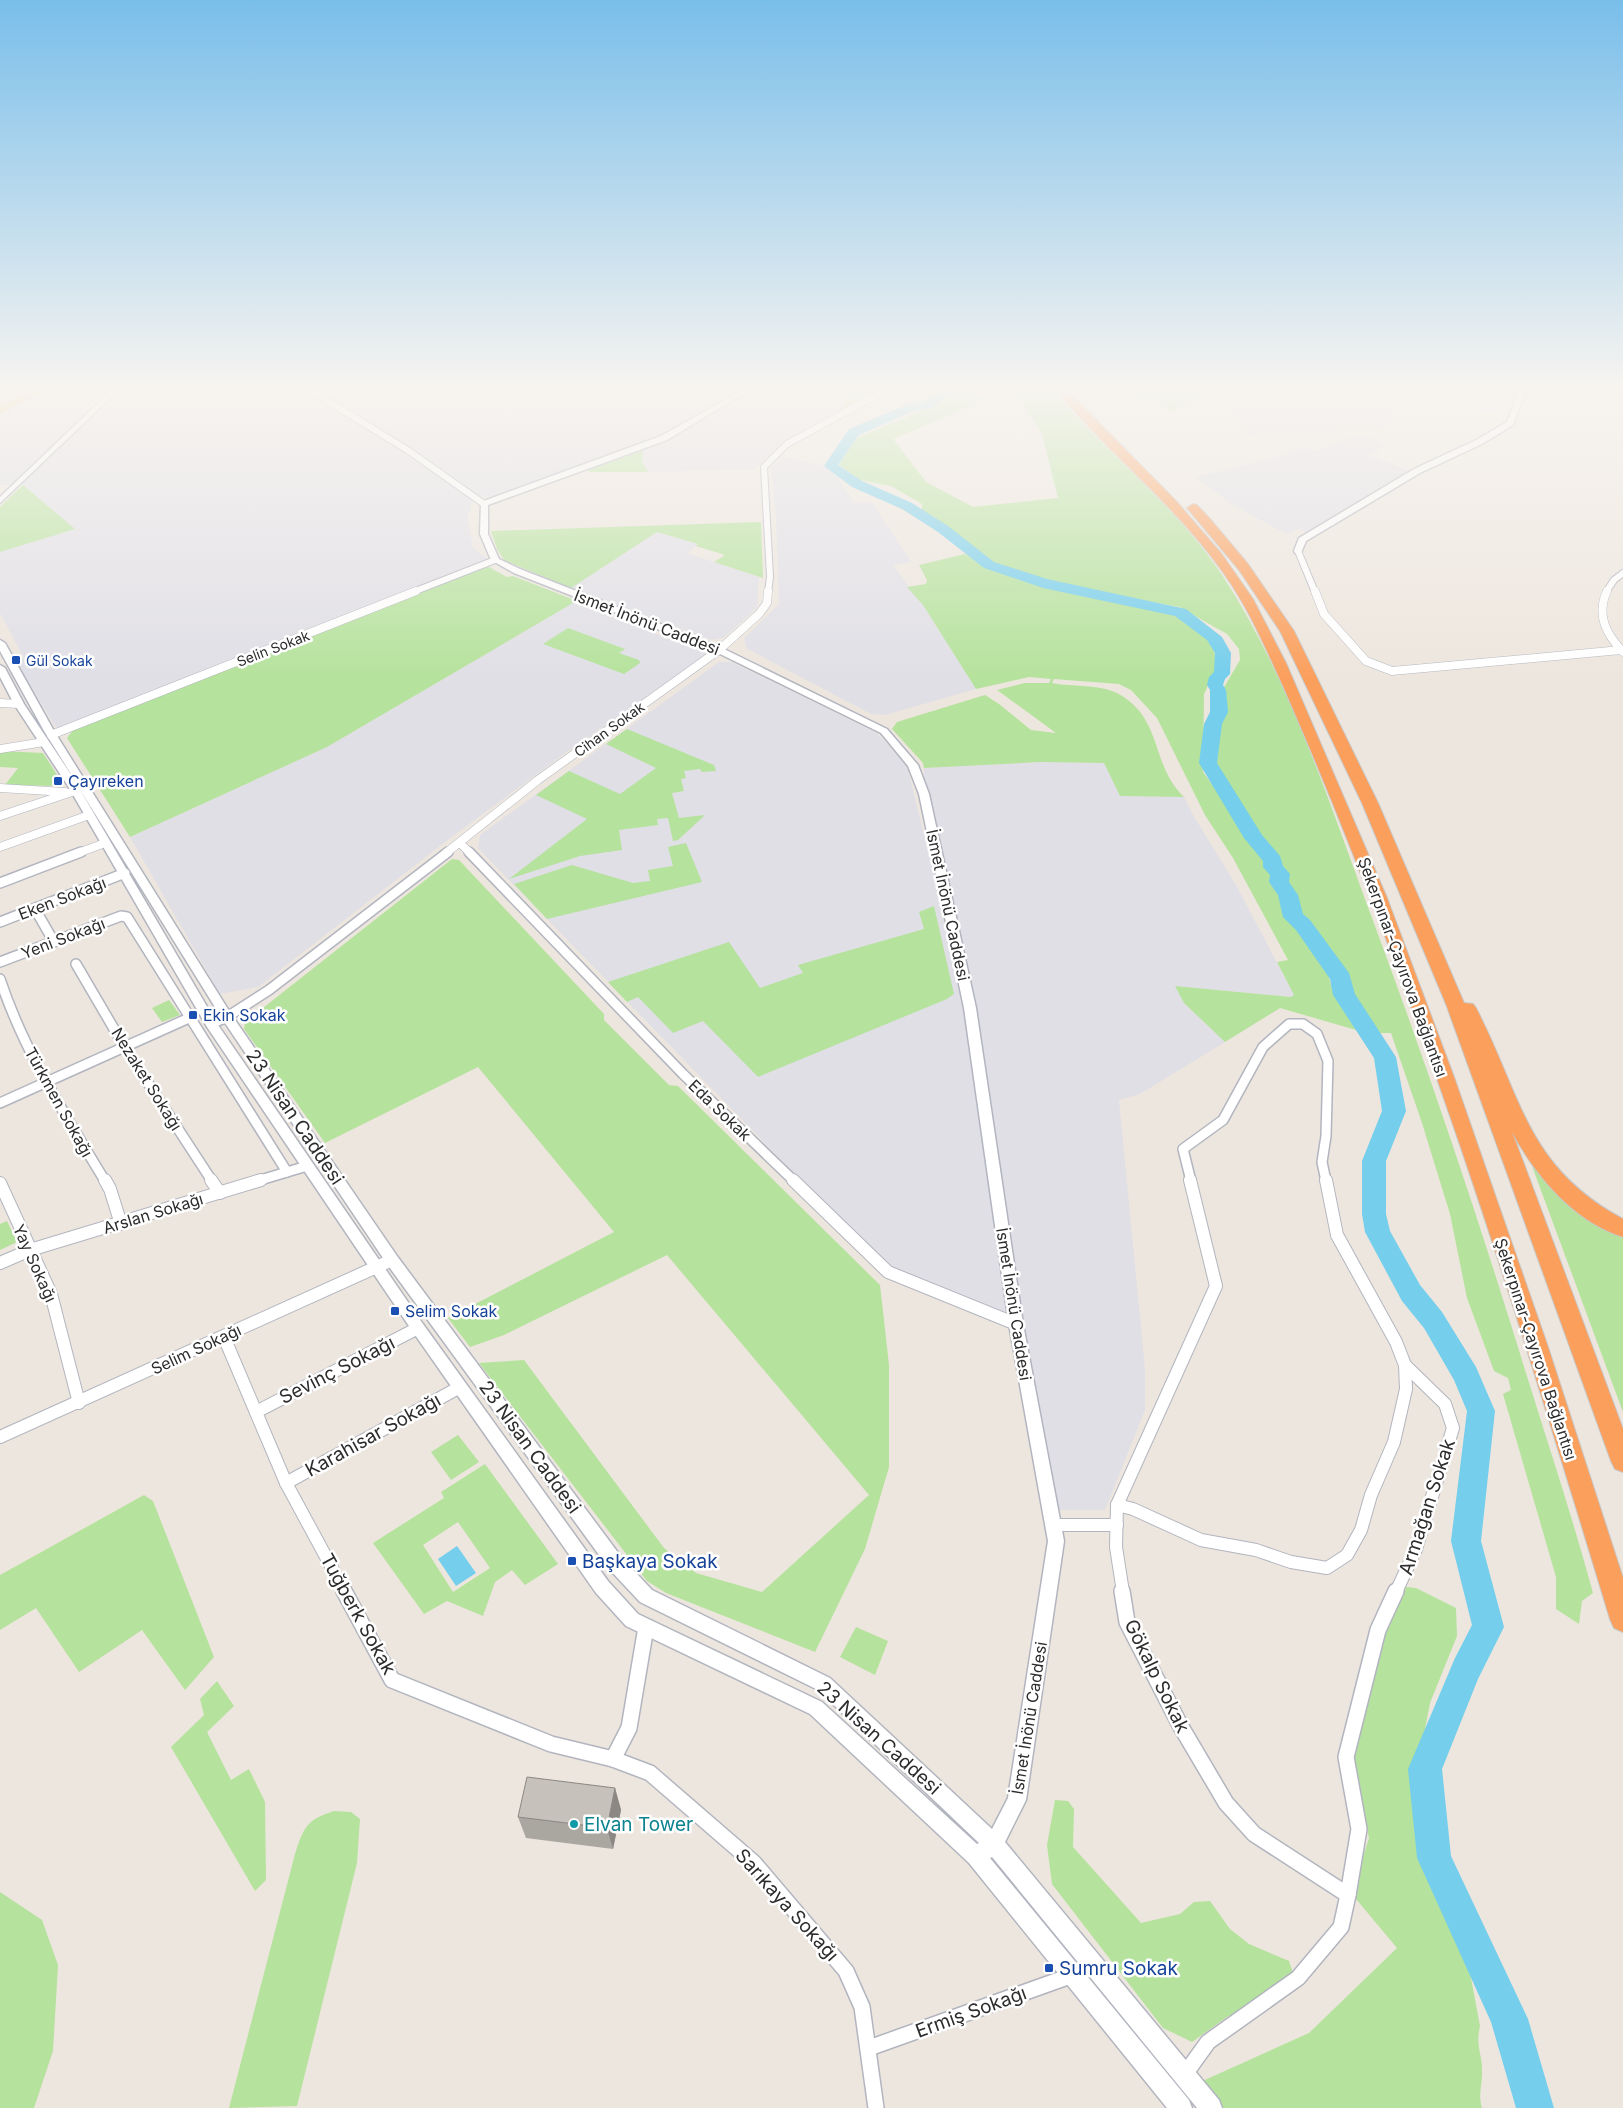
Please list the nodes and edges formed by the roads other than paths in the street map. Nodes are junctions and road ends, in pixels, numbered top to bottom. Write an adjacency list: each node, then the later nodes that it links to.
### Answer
1 (12, 482): 9 (street)
2 (19, 482): 10 (street)
3 (453, 482): 11 (street)
4 (543, 482): 11 (street)
5 (765, 482): 16 (street, Cihan Sokak)
6 (1153, 482): 67 (highway, Şekerpınar-Çayırova Bağlantısı)
7 (1166, 482): 34 (highway, Şekerpınar-Çayırova Bağlantısı)
8 (1398, 482): 12 (street)
9 (0, 494)
10 (0, 501)
11 (484, 504): 13 (street)
12 (1298, 551): 17 (street)
13 (495, 560): 16 (street, İsmet İnönü Caddesi); 21 (street, Selin Sokak)
14 (1623, 573): 17 (street)
15 (0, 643): 21 (street, 23 Nisan Caddesi)
16 (719, 650): 28 (street, Cihan Sokak); 54 (street, İsmet İnönü Caddesi)
17 (1622, 651)
18 (0, 668): 20 (street, 23 Nisan Caddesi)
19 (0, 703): 20 (street)
20 (20, 704): 21 (street, 23 Nisan Caddesi)
21 (48, 738): 22 (street, Selin Sokak); 24 (street, 23 Nisan Caddesi); 39 (street, 23 Nisan Caddesi)
22 (0, 749)
23 (0, 788): 24 (street)
24 (73, 792): 25 (street, 23 Nisan Caddesi); 26 (street)
25 (88, 815): 27 (street, 23 Nisan Caddesi); 29 (street)
26 (0, 816)
27 (105, 843): 30 (street, 23 Nisan Caddesi); 31 (street)
28 (460, 843): 39 (street, Cihan Sokak); 54 (street, Eda Sokak)
29 (0, 847)
30 (125, 874): 32 (street, Eken Sokağı); 41 (street, 23 Nisan Caddesi)
31 (0, 883)
32 (35, 909): 33 (street, Eken Sokağı); 35 (street)
33 (0, 922)
34 (1425, 931): 50 (highway); 62 (highway, Şekerpınar-Çayırova Bağlantısı)
35 (54, 942): 36 (street, Yeni Sokağı); 40 (street, Yeni Sokağı)
36 (0, 962)
37 (76, 964): 42 (street, Nezaket Sokağı)
38 (0, 978): 43 (street, Türkmen Sokağı)
39 (227, 1017): 41 (street, Cihan Sokak); 52 (street, 23 Nisan Caddesi)
40 (189, 1018): 42 (street); 46 (street)
41 (211, 1024): 45 (street, 23 Nisan Caddesi)
42 (124, 1046): 43 (street); 48 (street, Nezaket Sokağı)
43 (46, 1083): 44 (street); 49 (street, Türkmen Sokağı)
44 (0, 1103)
45 (307, 1166): 46 (street, Arslan Sokağı); 52 (street, 23 Nisan Caddesi)
46 (288, 1172): 48 (street, Arslan Sokağı)
47 (0, 1183): 51 (street, Yay Sokağı)
48 (220, 1193): 49 (street, Arslan Sokağı)
49 (121, 1224): 51 (street, Arslan Sokağı)
50 (1623, 1229)
51 (30, 1250): 53 (street, Arslan Sokağı); 59 (street, Yay Sokağı)
52 (384, 1263): 55 (street, 23 Nisan Caddesi); 56 (street, Selim Sokağı); 70 (street, 23 Nisan Caddesi)
53 (0, 1264)
54 (1016, 1324): 65 (street, İsmet İnönü Caddesi)
55 (418, 1328): 58 (street, 23 Nisan Caddesi); 60 (street, Sevinç Sokağı)
56 (224, 1336): 59 (street, Selim Sokağı); 60 (street, Tuğberk Sokak)
57 (1405, 1365): 64 (street); 64 (street, Gökalp Sokak); 72 (street, Armağan Sokak)
58 (460, 1387): 63 (street, Karahisar Sokağı); 68 (street, 23 Nisan Caddesi)
59 (80, 1403): 61 (street, Selim Sokağı)
60 (256, 1412): 63 (street, Tuğberk Sokak)
61 (0, 1437)
62 (1623, 1461)
63 (286, 1483): 69 (street, Tuğberk Sokak)
64 (1117, 1505): 66 (street, Gökalp Sokak)
65 (1053, 1525): 66 (street); 70 (street, İsmet İnönü Caddesi)
66 (1117, 1525): 72 (street, Gökalp Sokak)
67 (1623, 1619)
68 (646, 1627): 69 (street); 71 (street, 23 Nisan Caddesi)
69 (613, 1759): 74 (street, Sarıkaya Sokağı)
70 (994, 1844): 71 (street, İsmet İnönü Caddesi); 75 (street, 23 Nisan Caddesi)
71 (976, 1856): 73 (street, 23 Nisan Caddesi)
72 (1348, 1895): 75 (street)
73 (1073, 1975): 74 (street, Ermiş Sokağı); 77 (street, 23 Nisan Caddesi)
74 (869, 2048): 76 (street, Sarıkaya Sokağı)
75 (1185, 2074): 78 (street, 23 Nisan Caddesi)
76 (876, 2108)
77 (1181, 2108)
78 (1211, 2108)

